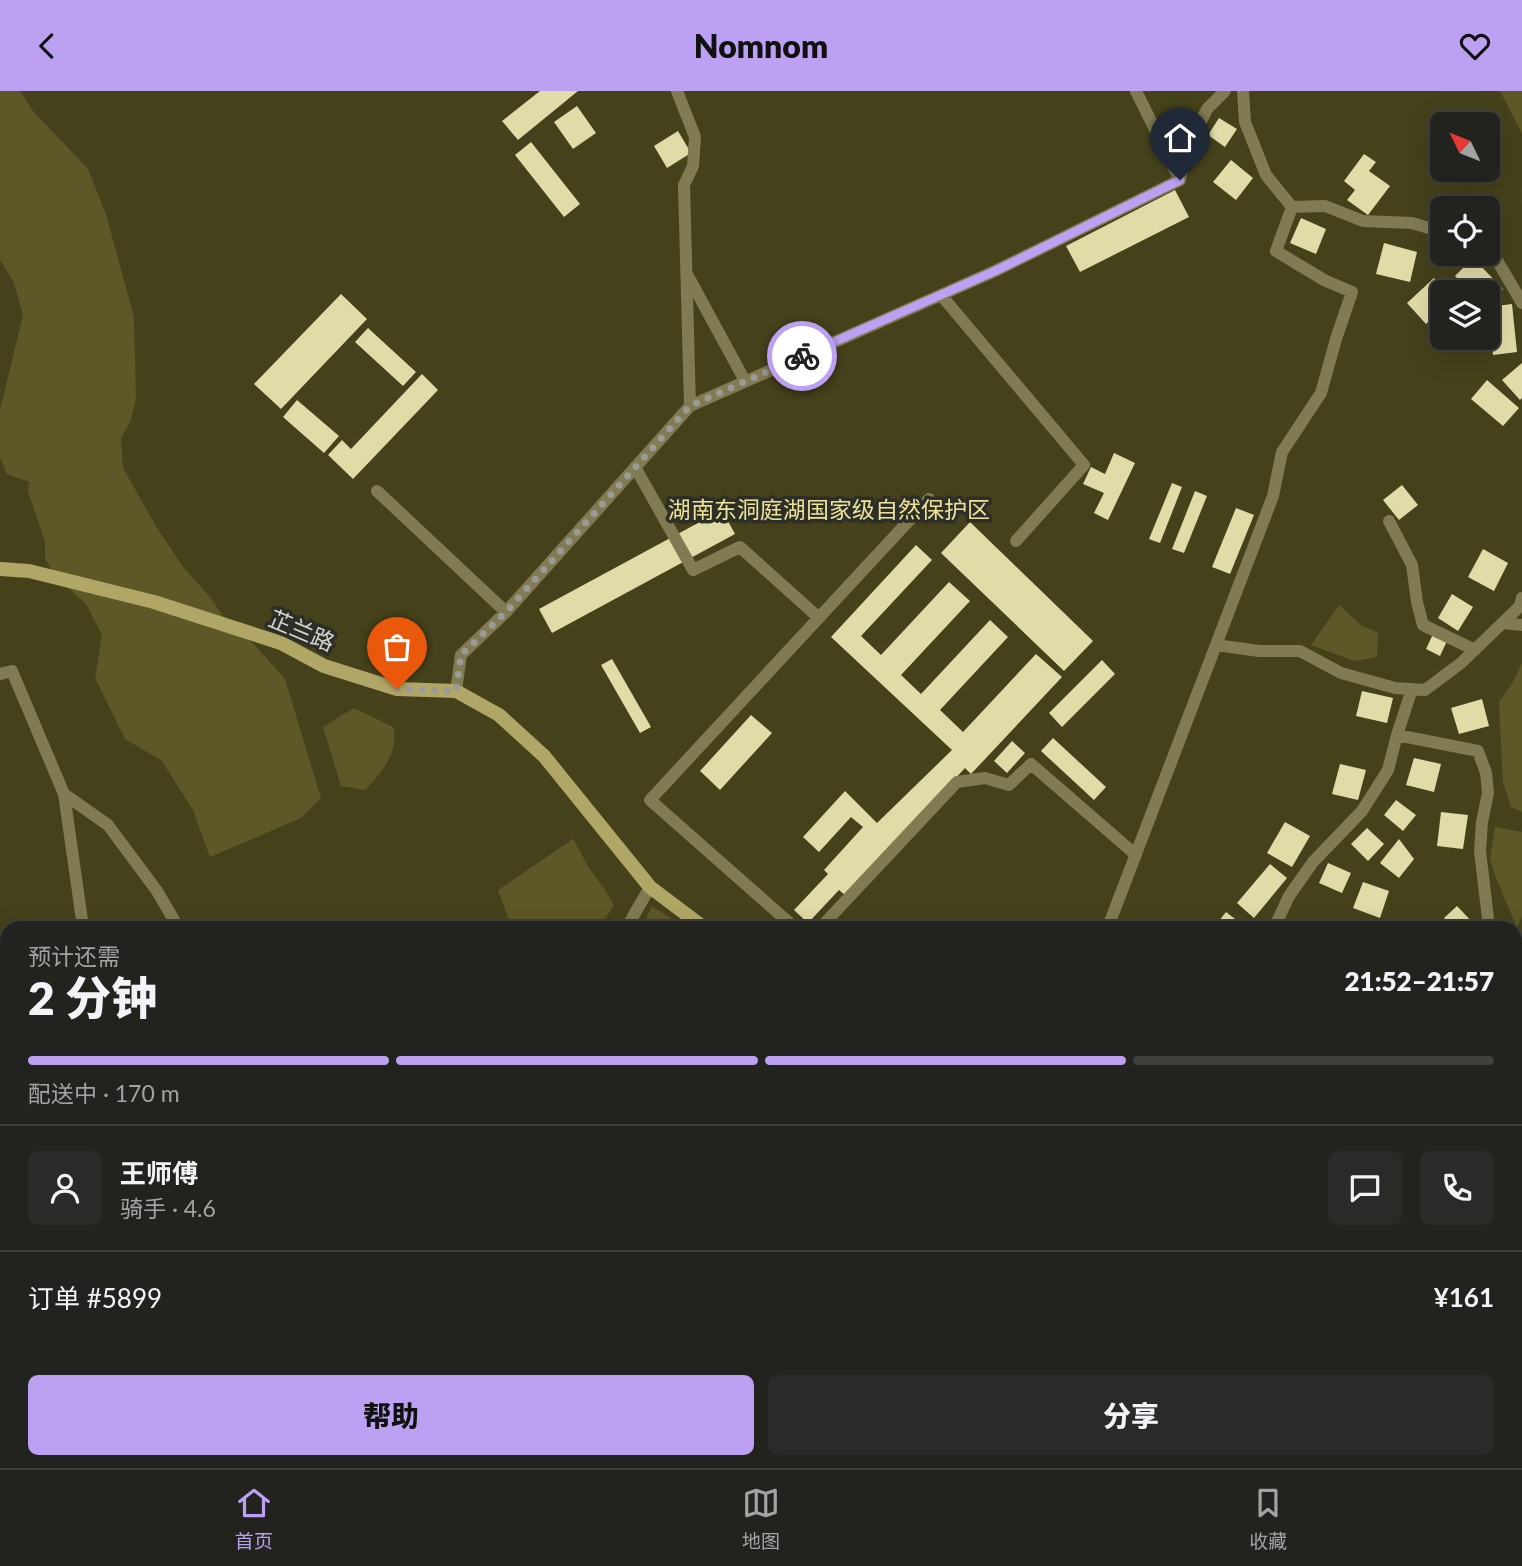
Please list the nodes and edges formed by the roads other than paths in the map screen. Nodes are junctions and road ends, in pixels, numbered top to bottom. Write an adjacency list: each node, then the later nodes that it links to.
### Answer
1 (677, 91): 9 (street)
2 (1136, 91): 5 (street)
3 (1225, 91): 5 (street)
4 (1242, 91): 6 (street)
5 (1180, 180): 10 (street)
6 (1292, 207): 7 (street); 25 (street)
7 (1430, 228)
8 (1500, 265): 11 (street)
9 (686, 272): 12 (street); 13 (street)
10 (941, 295): 12 (street); 18 (street)
11 (1522, 303)
12 (745, 381): 13 (street)
13 (690, 406): 14 (street)
14 (635, 467): 21 (street); 22 (street)
15 (377, 491): 21 (street)
16 (929, 499): 22 (street)
17 (1390, 520): 26 (street)
18 (1016, 541)
19 (0, 569): 29 (street, 芷兰路)
20 (1522, 598): 23 (street)
21 (506, 612): 29 (street)
22 (819, 618): 38 (street)
23 (1503, 623): 24 (street); 26 (street)
24 (1522, 625)
25 (1216, 645): 28 (street); 32 (street)
26 (1475, 650): 28 (street)
27 (0, 674): 31 (street)
28 (1412, 689): 30 (street)
29 (456, 691): 33 (street, 芷兰路)
30 (1397, 735): 41 (street); 42 (street)
31 (64, 795): 34 (street); 35 (street)
32 (1136, 855): 39 (street); 40 (street)
33 (650, 887): 36 (street); 37 (street, 芷兰路)
34 (82, 921)
35 (174, 921)
36 (631, 921)
37 (695, 921)
38 (787, 921)
39 (827, 921)
40 (1110, 921)
41 (1277, 921)
42 (1488, 921)

